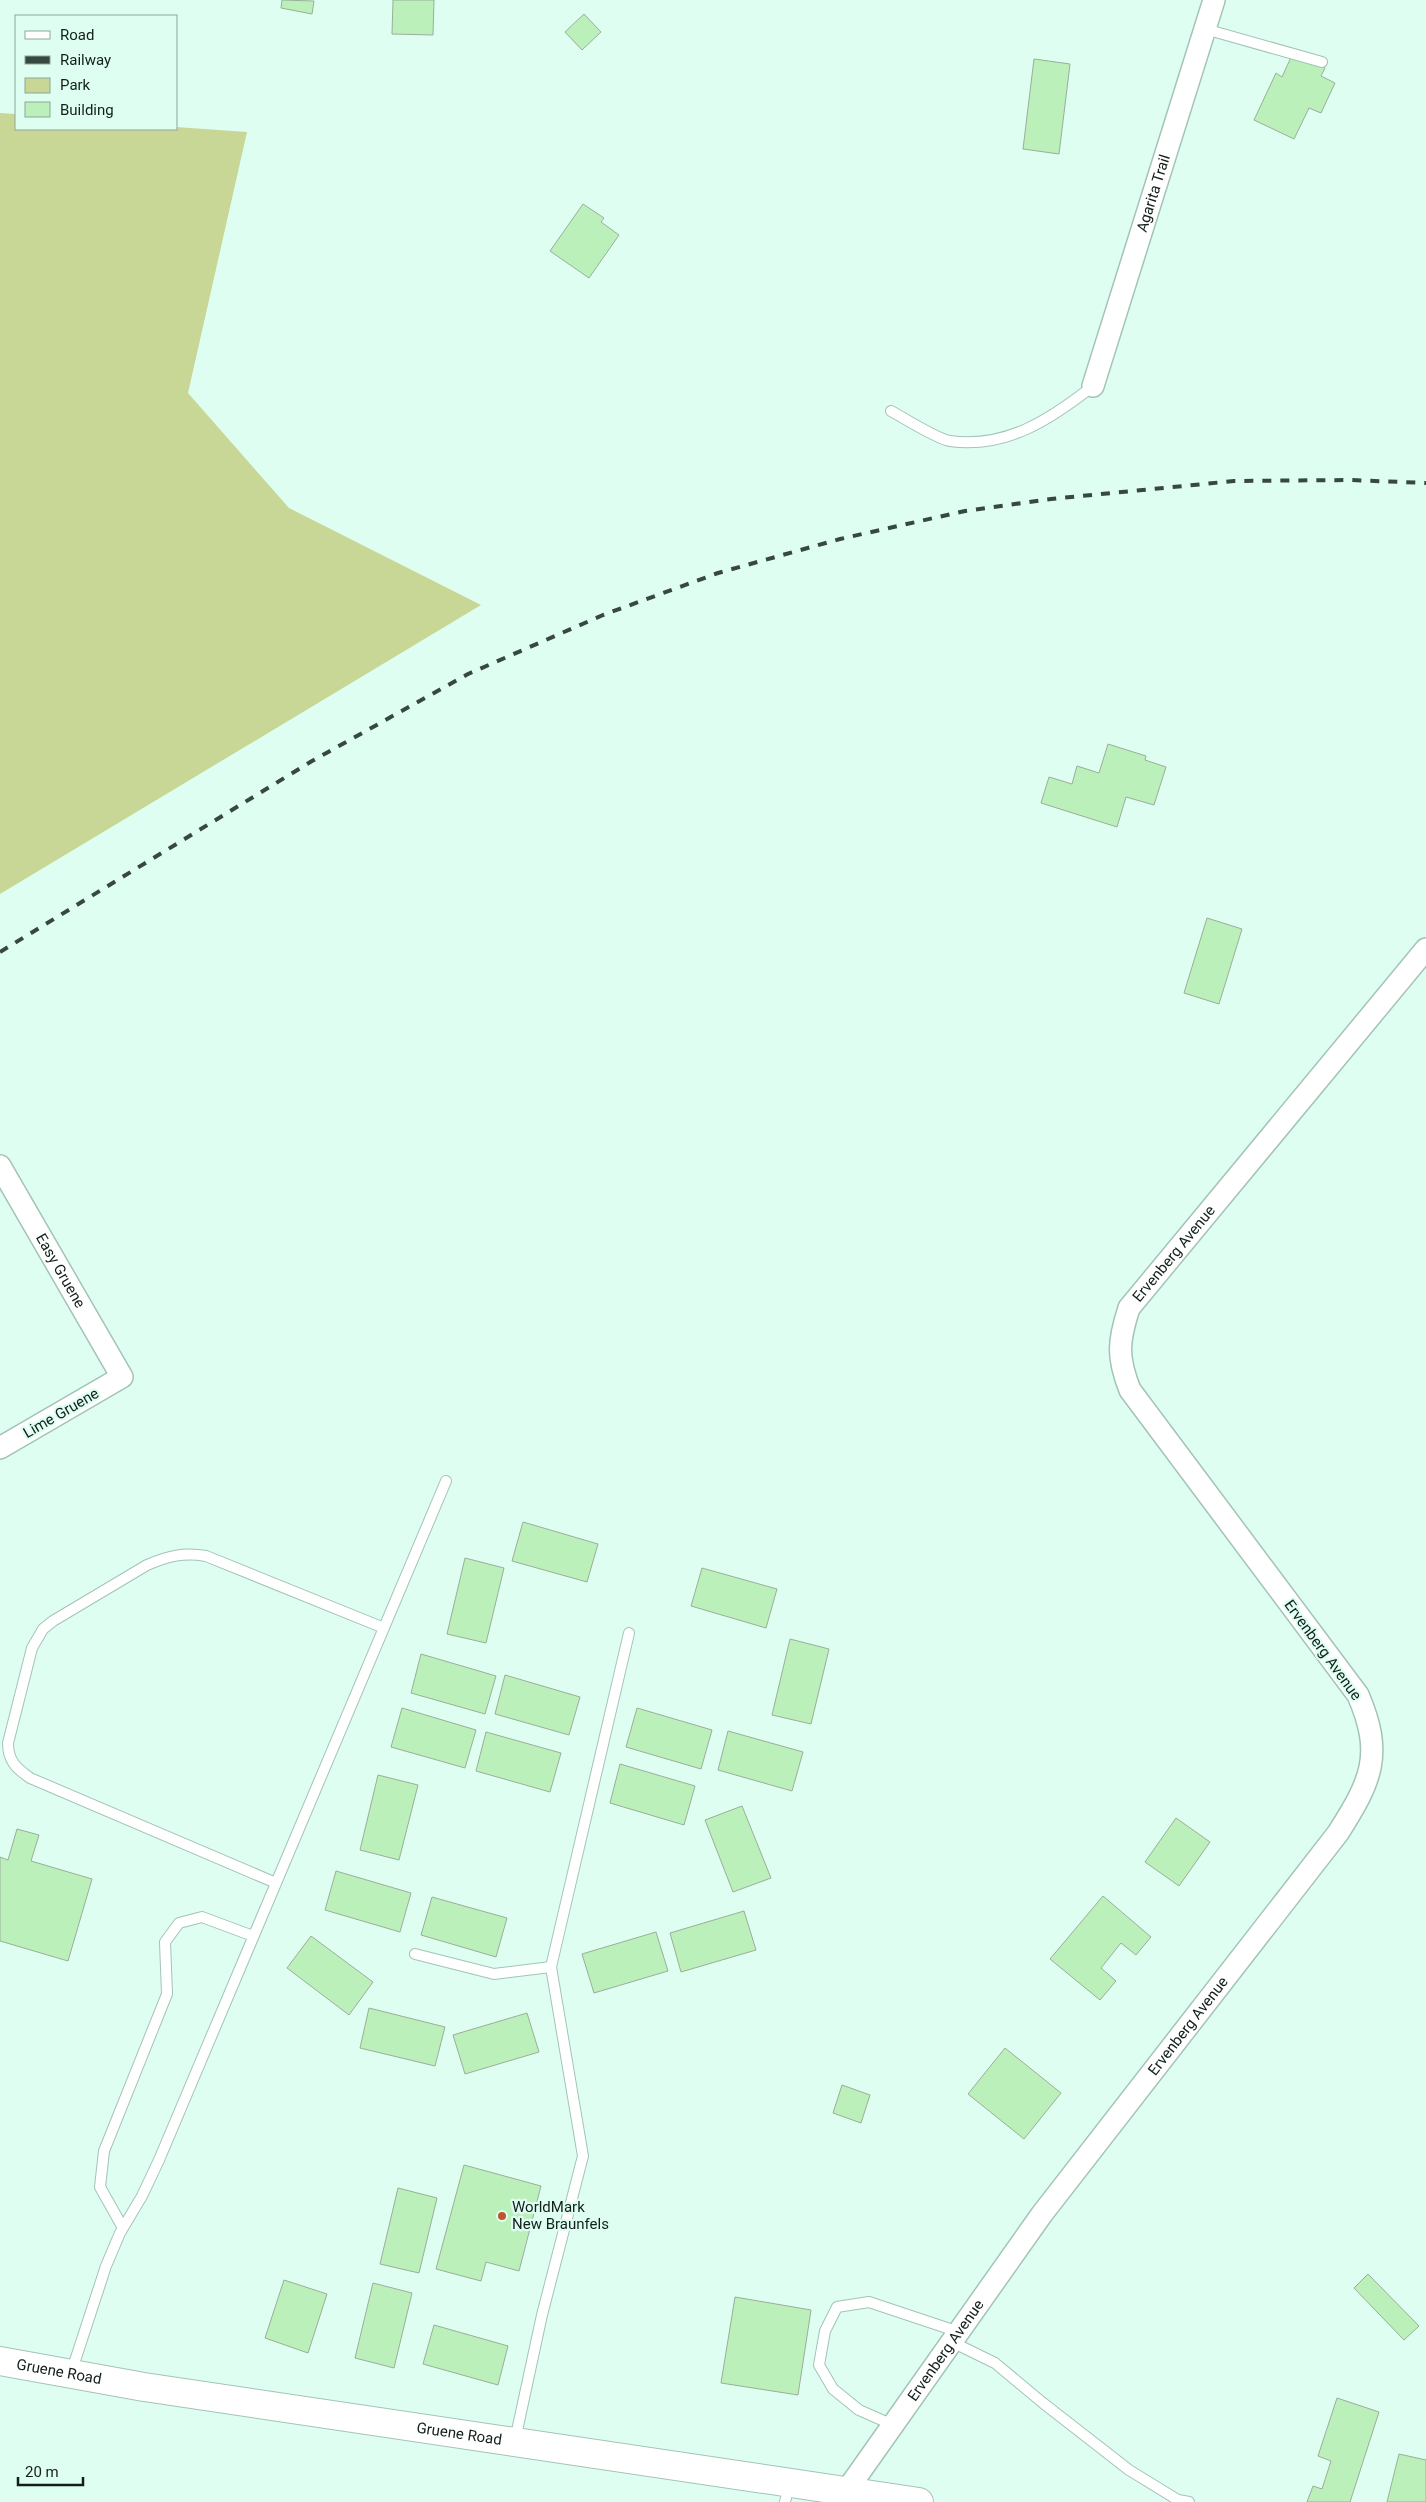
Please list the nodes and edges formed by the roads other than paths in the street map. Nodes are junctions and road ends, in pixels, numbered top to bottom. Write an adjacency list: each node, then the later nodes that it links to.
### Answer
1 (1214, 0): 2 (street, Agarita Trail)
2 (1205, 29): 3 (lane); 4 (street, Agarita Trail)
3 (1322, 62)
4 (1093, 386): 5 (lane)
5 (891, 411)
6 (1426, 949): 18 (street, Ervenberg Avenue)
7 (0, 1166): 8 (street, Easy Gruene)
8 (122, 1377): 9 (street, Lime Gruene)
9 (0, 1448)
10 (446, 1481): 11 (lane)
11 (384, 1628): 13 (lane); 13 (lane)
12 (629, 1633): 16 (lane)
13 (276, 1883): 14 (lane)
14 (253, 1936): 17 (lane); 17 (lane)
15 (415, 1954): 16 (lane)
16 (551, 1968): 22 (lane)
17 (123, 2228): 20 (lane)
18 (955, 2337): 21 (street, Ervenberg Avenue); 21 (lane); 24 (lane)
19 (0, 2361): 20 (street, Gruene Road)
20 (71, 2374): 22 (street, Gruene Road)
21 (893, 2425): 23 (street, Ervenberg Avenue)
22 (515, 2441): 25 (street, Gruene Road)
23 (847, 2490): 25 (street, Gruene Road); 26 (street, Gruene Road)
24 (1163, 2491): 27 (lane); 28 (lane)
25 (788, 2492)
26 (910, 2501)
27 (1162, 2502)
28 (1190, 2502)

